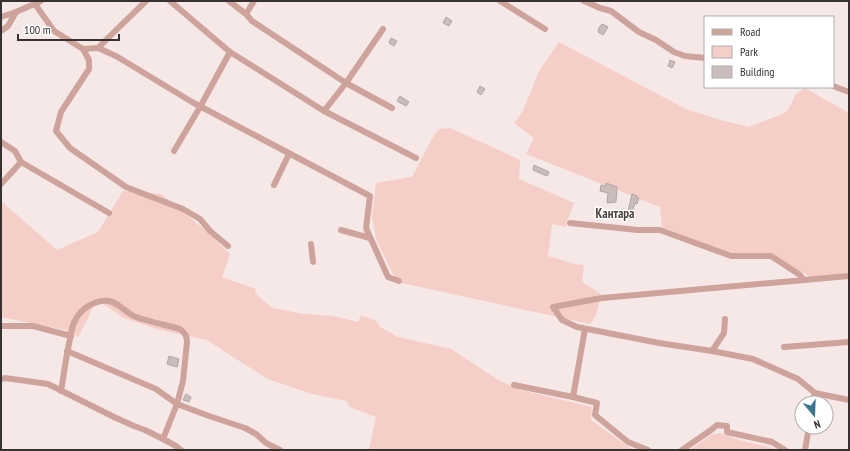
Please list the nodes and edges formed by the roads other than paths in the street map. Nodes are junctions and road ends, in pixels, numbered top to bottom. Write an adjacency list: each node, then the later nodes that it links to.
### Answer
1 (146, 1): 14 (street)
2 (170, 1): 16 (street)
3 (229, 1): 9 (street)
4 (254, 1): 9 (street)
5 (500, 1): 12 (street)
6 (584, 1): 17 (street)
7 (38, 3): 8 (street); 15 (street)
8 (16, 12): 10 (street); 13 (street)
9 (246, 14): 18 (street)
10 (1, 17)
11 (384, 29): 18 (street)
12 (545, 29)
13 (1, 31)
14 (98, 48): 15 (street); 21 (street)
15 (83, 49): 36 (street)
16 (230, 52): 21 (street); 23 (street)
17 (704, 58)
18 (346, 83): 22 (street); 23 (street)
19 (834, 86): 20 (street)
20 (849, 92)
21 (200, 107): 25 (street); 26 (street)
22 (392, 108)
23 (324, 111): 27 (street)
24 (1, 142): 28 (street)
25 (174, 151)
26 (289, 154): 30 (street); 34 (street)
27 (416, 158)
28 (21, 162): 29 (street); 31 (street)
29 (1, 184)
30 (274, 185)
31 (109, 213)
32 (570, 223): 39 (street)
33 (341, 230): 34 (street)
34 (370, 238): 40 (street)
35 (311, 244): 37 (street)
36 (228, 246)
37 (313, 262)
38 (849, 276): 39 (street)
39 (804, 280): 43 (street)
40 (400, 281)
41 (725, 319): 48 (street)
42 (1, 326): 44 (street)
43 (585, 329): 48 (street); 53 (street)
44 (71, 336): 47 (street); 55 (street)
45 (849, 342): 46 (street)
46 (784, 347)
47 (67, 351): 51 (street); 55 (street)
48 (712, 351): 52 (street)
49 (1, 379): 51 (street)
50 (514, 385): 53 (street)
51 (61, 391): 57 (street)
52 (815, 393): 54 (street)
53 (573, 397): 60 (street)
54 (849, 400)
55 (177, 404): 57 (street); 59 (street)
56 (808, 435): 63 (street)
57 (163, 439): 58 (street)
58 (181, 450)
59 (280, 450)
60 (648, 450)
61 (682, 450): 62 (street)
62 (785, 450)
63 (805, 450)

